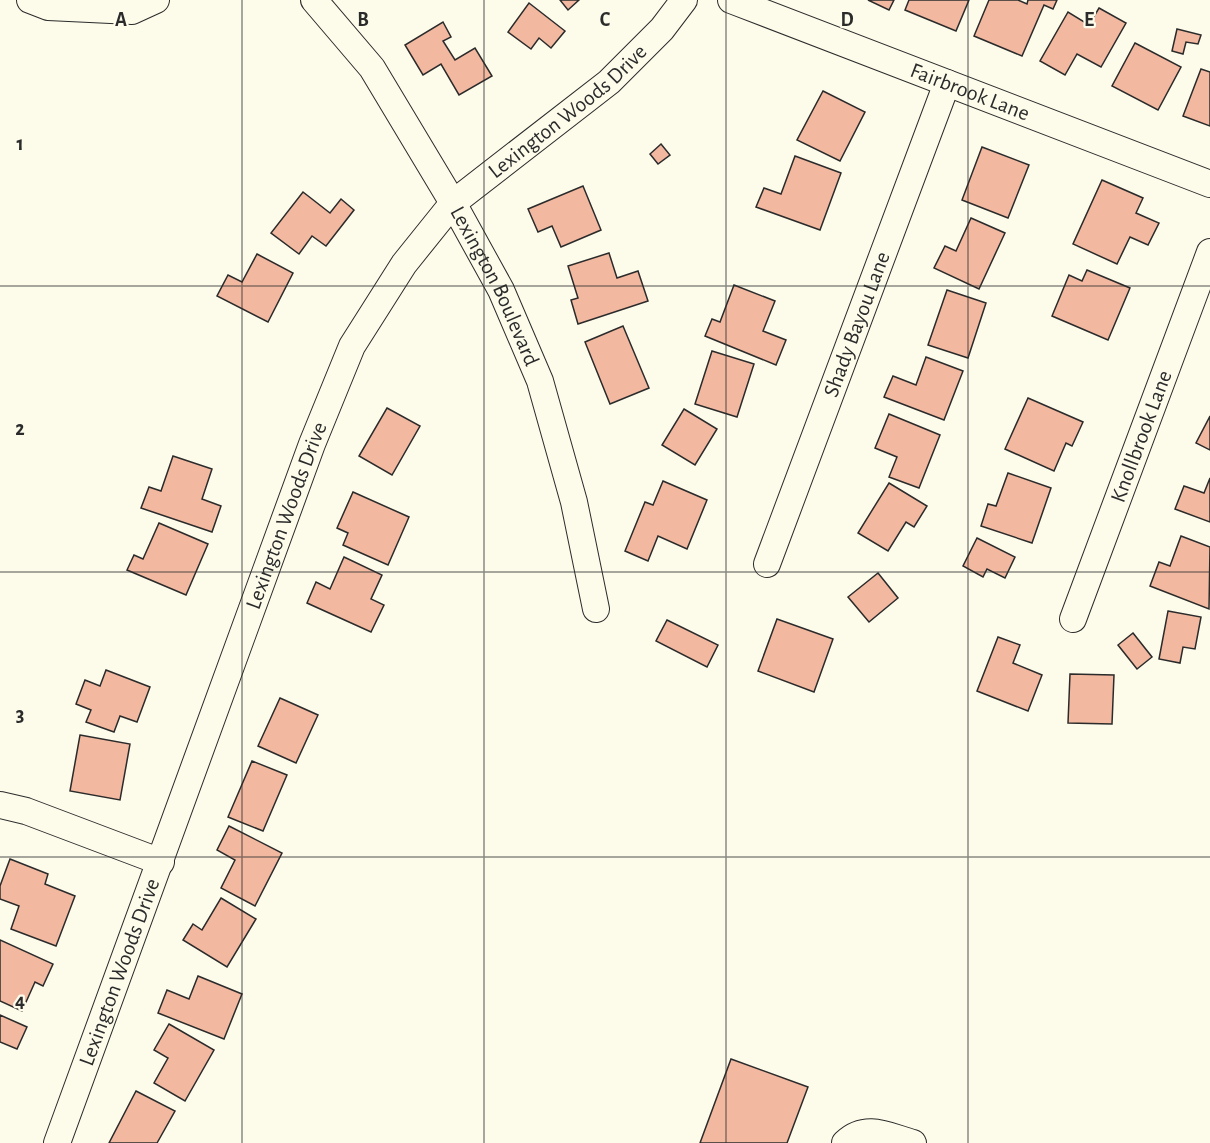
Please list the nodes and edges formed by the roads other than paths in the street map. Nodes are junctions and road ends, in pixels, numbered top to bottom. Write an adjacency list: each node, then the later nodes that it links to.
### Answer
1 (30, 0): 2 (street)
2 (156, 0)
3 (314, 0): 8 (street, Lexington Boulevard)
4 (684, 0): 8 (street, Lexington Woods Drive)
5 (731, 0): 6 (street, Fairbrook Lane)
6 (946, 83): 7 (street, Fairbrook Lane); 10 (street, Shady Bayou Lane)
7 (1210, 184)
8 (453, 203): 11 (street, Lexington Boulevard); 14 (street, Lexington Woods Drive)
9 (1210, 252): 12 (street, Knollbrook Lane)
10 (767, 564)
11 (596, 609)
12 (1073, 619)
13 (0, 805): 14 (street)
14 (161, 862): 15 (street, Lexington Woods Drive)
15 (57, 1143)
16 (845, 1143): 17 (street)
17 (913, 1143)

